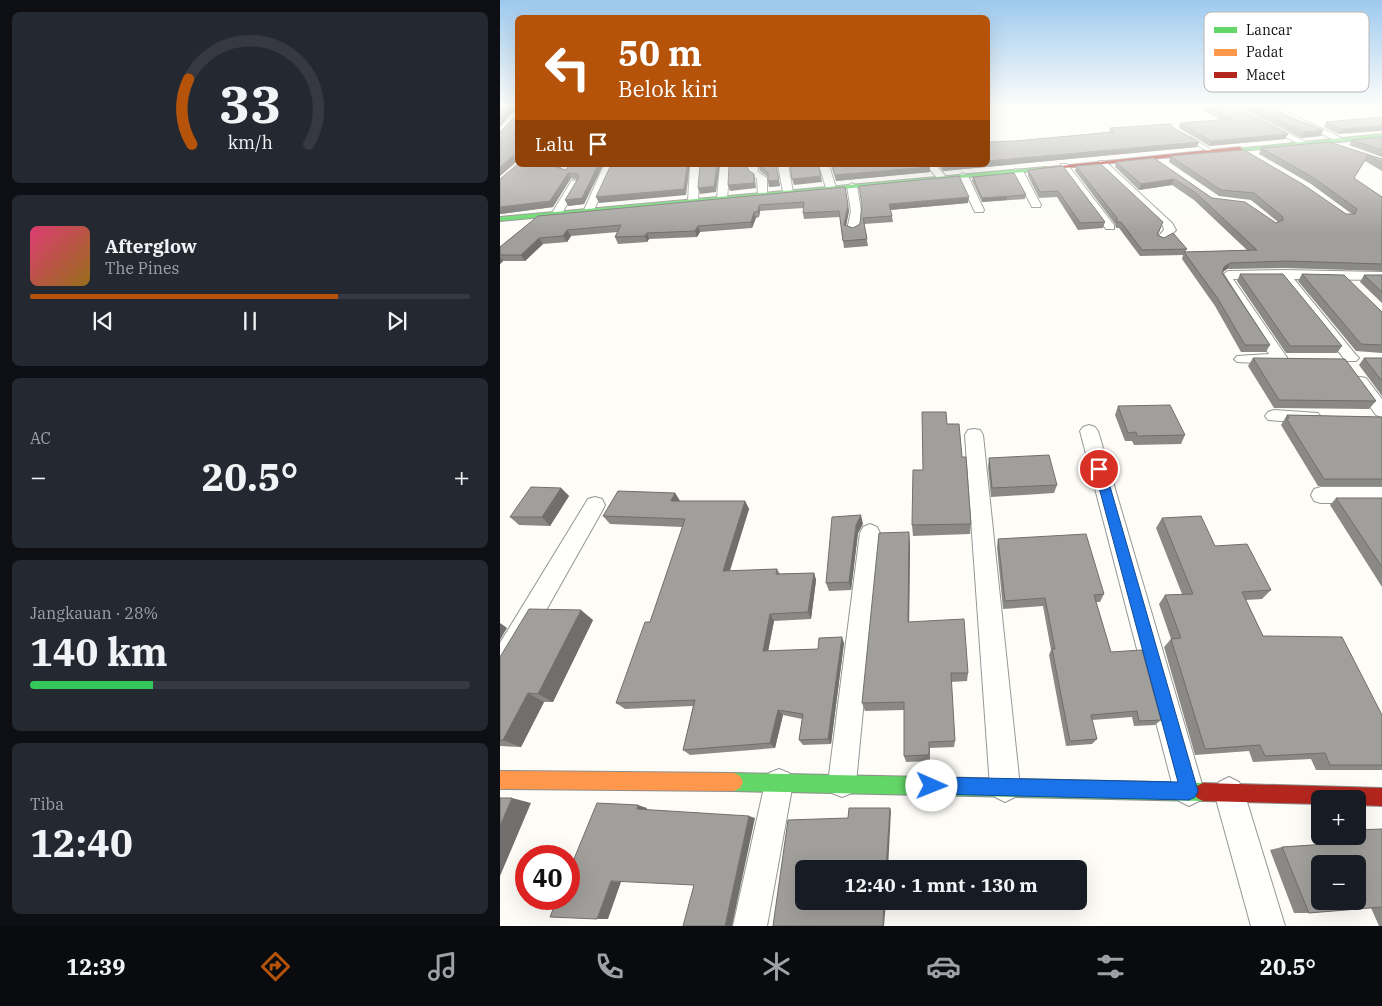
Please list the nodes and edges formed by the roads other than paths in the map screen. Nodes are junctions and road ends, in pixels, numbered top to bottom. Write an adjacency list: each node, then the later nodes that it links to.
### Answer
1 (1206, 148): 6 (lane)
2 (1260, 148): 4 (street)
3 (1341, 148): 5 (street)
4 (1241, 150): 6 (street); 8 (street)
5 (1348, 151)
6 (1213, 152): 7 (street)
7 (1153, 158): 9 (street); 18 (street)
8 (1258, 159)
9 (1102, 163): 10 (street); 36 (street)
10 (1064, 166): 19 (street); 34 (street)
11 (609, 167): 30 (street)
12 (694, 167): 28 (street)
13 (725, 167): 27 (street)
14 (752, 167): 26 (street)
15 (783, 167): 25 (street)
16 (825, 167): 24 (street)
17 (933, 167): 21 (street)
18 (1168, 168)
19 (1018, 171): 20 (street); 29 (street)
20 (963, 176): 21 (street); 31 (street)
21 (942, 178): 23 (street)
22 (576, 182): 32 (street)
23 (852, 186): 24 (street); 35 (street)
24 (832, 188): 25 (street)
25 (788, 192): 26 (street)
26 (763, 194): 27 (street)
27 (722, 198): 28 (street)
28 (693, 201): 30 (street)
29 (1036, 205)
30 (590, 210): 32 (street)
31 (979, 210)
32 (556, 214): 33 (street)
33 (500, 219)
34 (1110, 227)
35 (853, 230)
36 (1162, 239)
37 (1283, 274): 38 (street); 42 (street); 44 (street)
38 (1344, 275): 39 (street); 40 (street)
39 (1382, 276)
40 (1356, 288)
41 (1242, 358): 42 (street)
42 (1280, 358): 43 (street)
43 (1299, 359)
44 (1382, 411)
45 (1274, 416): 46 (street)
46 (1333, 417)
47 (1362, 417): 48 (street)
48 (1382, 417)
49 (1089, 431): 60 (street)
50 (974, 435): 59 (street)
51 (1321, 495): 52 (street)
52 (1382, 495)
53 (595, 505): 55 (street)
54 (870, 533): 58 (street)
55 (500, 667)
56 (500, 780): 57 (street)
57 (779, 783): 58 (street); 63 (street)
58 (842, 783): 59 (street)
59 (1005, 787): 60 (street)
60 (1189, 791): 61 (street)
61 (1229, 792): 62 (street); 64 (street)
62 (1382, 797)
63 (750, 926)
64 (1268, 926)

